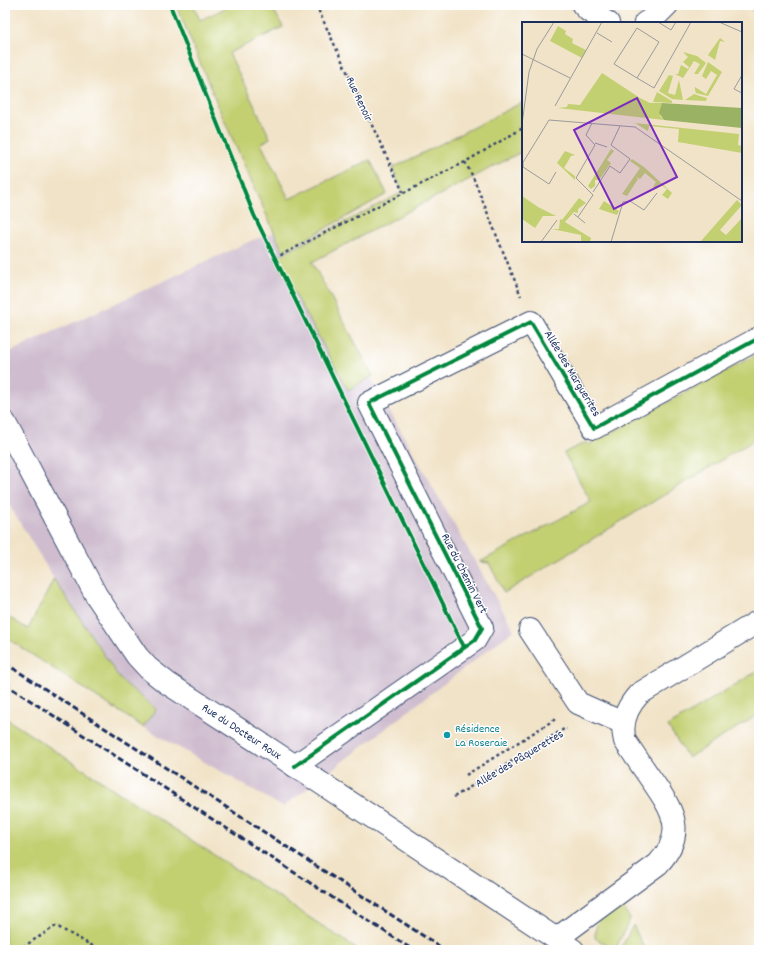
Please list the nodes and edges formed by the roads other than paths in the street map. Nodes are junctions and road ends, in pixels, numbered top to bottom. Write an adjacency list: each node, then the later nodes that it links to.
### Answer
1 (583, 5): 3 (street)
2 (667, 5): 4 (street)
3 (606, 22)
4 (647, 22)
5 (759, 338): 6 (street, Allée des Marguerites)
6 (369, 403): 11 (street, Rue du Chemin Vert)
7 (5, 423): 11 (street, Rue du Docteur Roux)
8 (759, 621): 10 (street)
9 (530, 630): 10 (street)
10 (623, 723): 12 (street)
11 (295, 766): 12 (street, Rue du Docteur Roux)
12 (564, 944)

